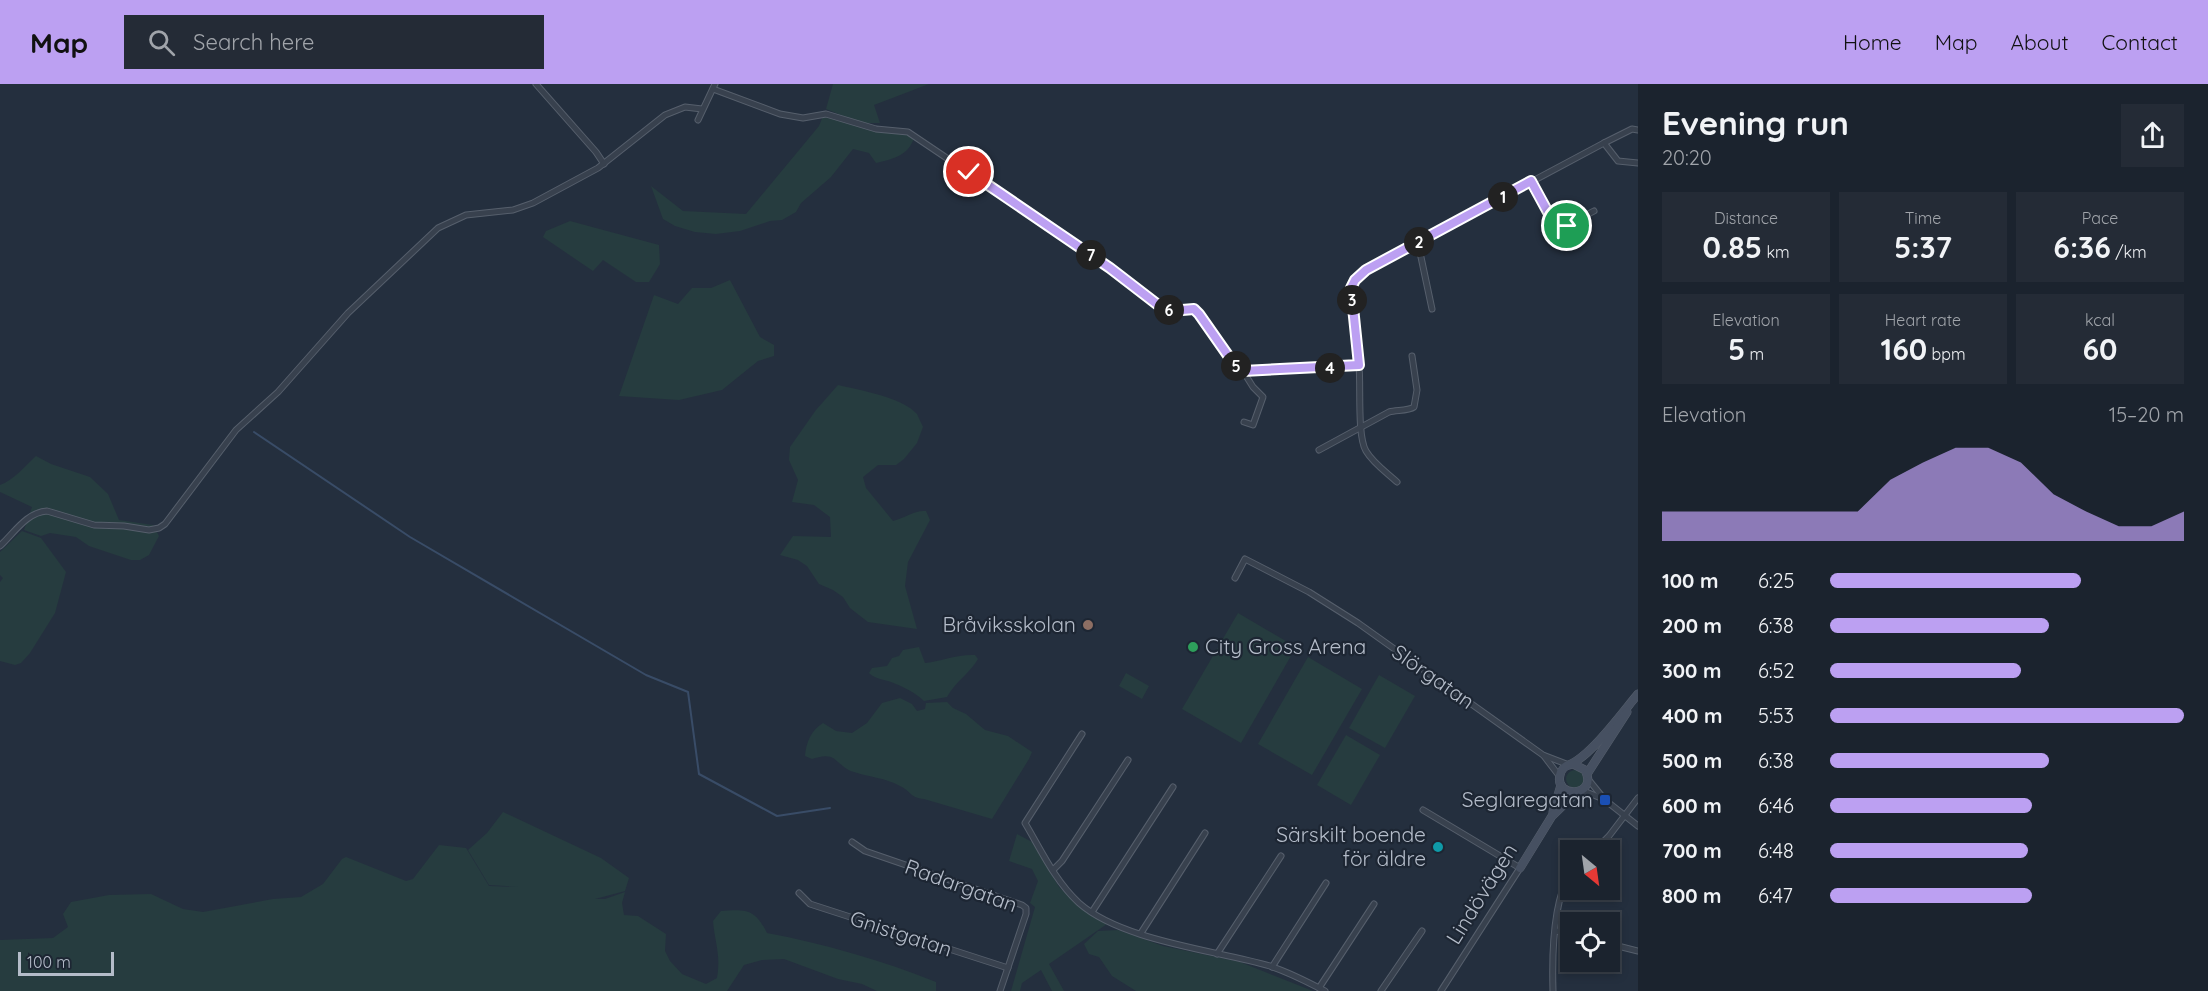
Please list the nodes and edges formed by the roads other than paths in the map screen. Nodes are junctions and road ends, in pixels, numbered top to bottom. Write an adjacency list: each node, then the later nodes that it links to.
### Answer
1 (536, 84): 8 (street)
2 (714, 87): 3 (street); 15 (street)
3 (702, 109): 4 (street); 8 (street)
4 (698, 120)
5 (1638, 130): 6 (street)
6 (1604, 143): 7 (street); 9 (street)
7 (1638, 163)
8 (604, 164): 20 (street)
9 (1531, 181): 10 (street); 11 (street)
10 (1594, 211)
11 (1418, 243): 12 (street); 14 (street)
12 (1432, 309)
13 (1412, 356): 17 (street)
14 (1359, 365): 15 (street); 17 (street)
15 (1243, 371): 16 (street)
16 (1244, 422)
17 (1360, 427): 18 (street); 19 (street)
18 (1318, 450)
19 (1397, 482)
20 (0, 546)
21 (1235, 578): 24 (street, Slörgatan)
22 (1638, 695): 26 (main road); 27 (main road)
23 (1082, 734): 42 (street)
24 (1544, 755): 26 (street, Slörgatan); 28 (street, Slörgatan)
25 (1128, 760): 42 (street)
26 (1571, 764): 27 (main road); 28 (main road)
27 (1588, 776): 30 (main road); 32 (street)
28 (1561, 781): 30 (main road); 34 (main road, Lindövägen)
29 (1173, 788): 47 (street)
30 (1579, 791): 32 (street); 34 (main road, Lindövägen)
31 (1638, 798): 35 (street)
32 (1605, 800): 35 (street)
33 (1424, 810): 41 (street)
34 (1552, 816): 41 (main road, Lindövägen)
35 (1625, 816): 36 (street); 38 (street)
36 (1638, 826)
37 (1205, 833): 51 (street)
38 (1605, 840)
39 (852, 842): 56 (street, Radargatan)
40 (1281, 856): 54 (street)
41 (1520, 868): 60 (street, Lindövägen)
42 (1053, 870): 47 (street)
43 (1326, 883): 55 (street)
44 (799, 893): 56 (street, Gnistgatan)
45 (1562, 900): 49 (street)
46 (1374, 904): 57 (street)
47 (1092, 912): 51 (street)
48 (1422, 931): 59 (street)
49 (1556, 931): 50 (street); 61 (street)
50 (1560, 932)
51 (1141, 933): 54 (street)
52 (1620, 946): 53 (street)
53 (1638, 951)
54 (1217, 954): 55 (street)
55 (1272, 967): 57 (street)
56 (1008, 968): 58 (street, Radargatan)
57 (1322, 990)
58 (1000, 991)
59 (1381, 991)
60 (1441, 991)
61 (1552, 991)

